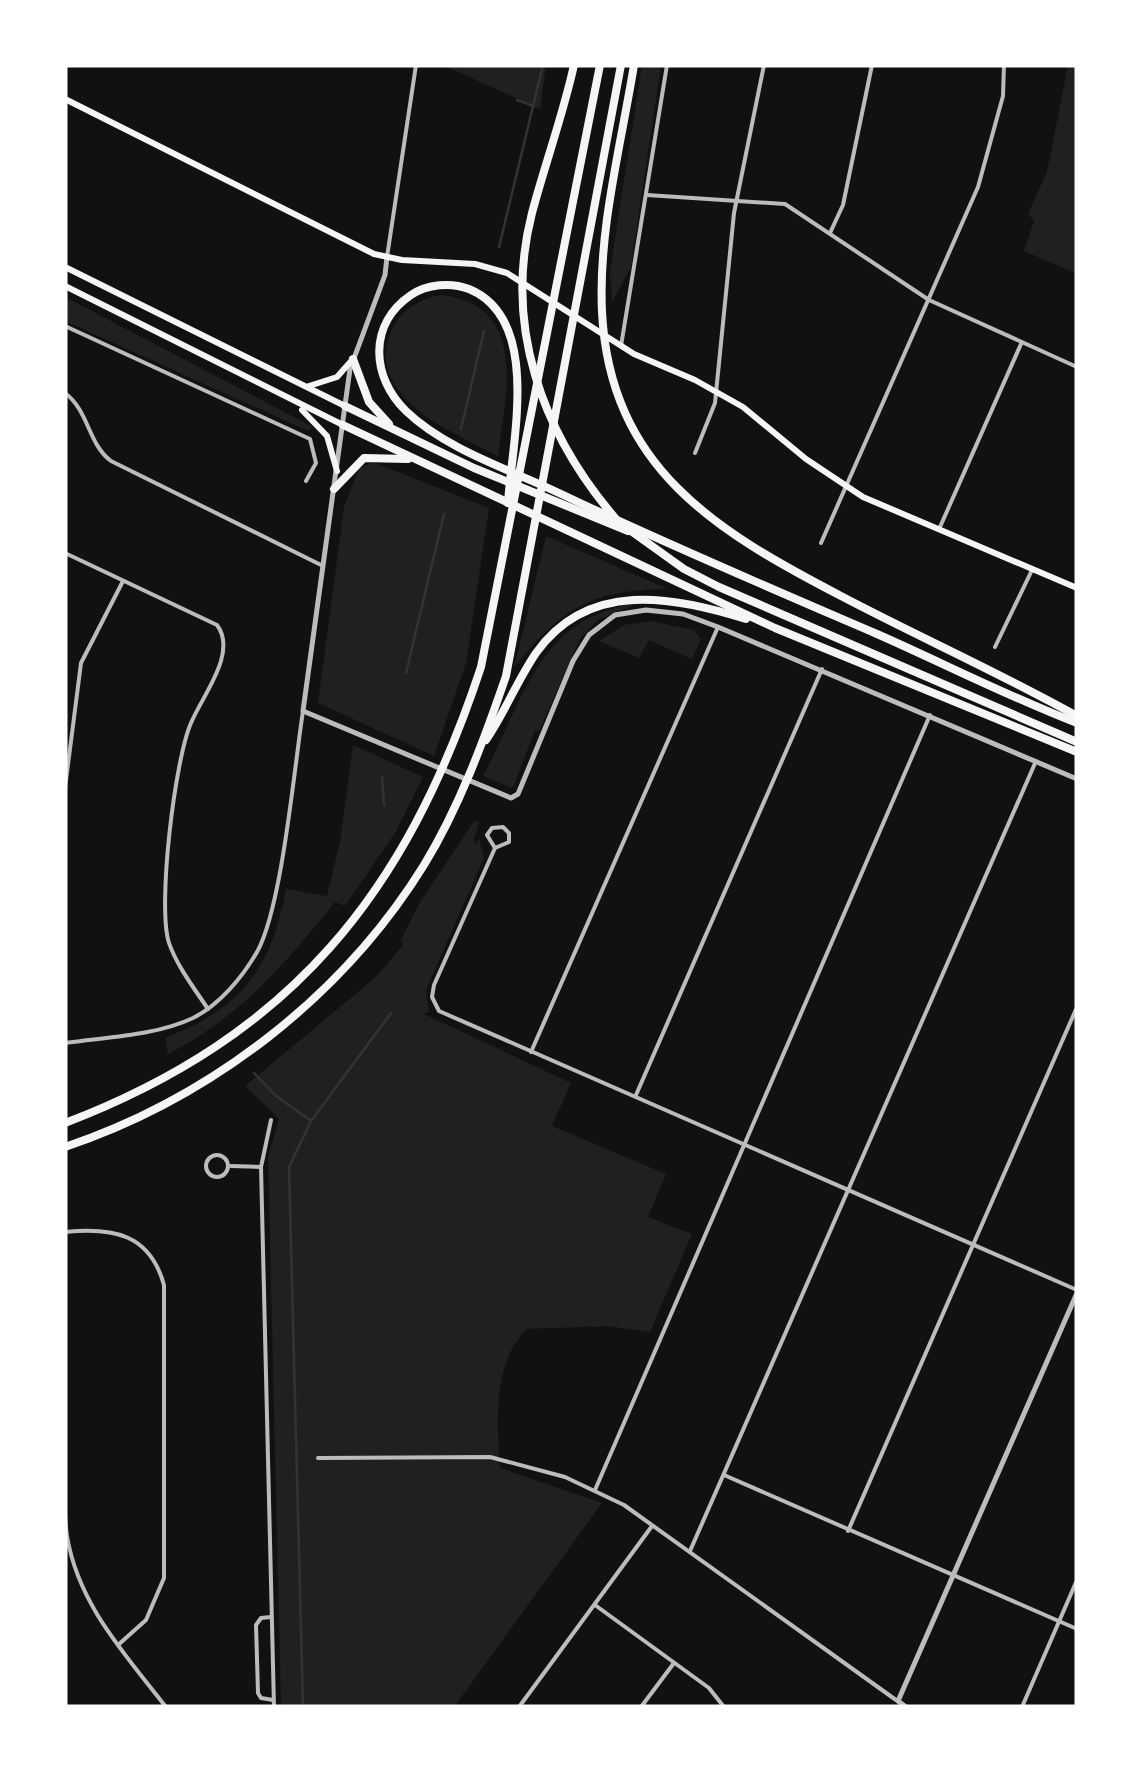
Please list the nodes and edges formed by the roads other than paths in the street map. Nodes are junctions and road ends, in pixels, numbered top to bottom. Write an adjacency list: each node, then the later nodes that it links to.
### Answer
1 (416, 65): 14 (street)
2 (574, 65): 52 (highway)
3 (600, 65): 37 (highway)
4 (621, 65): 54 (highway)
5 (634, 65): 51 (highway)
6 (667, 65): 11 (street)
7 (764, 65): 12 (street)
8 (872, 65): 13 (street)
9 (1004, 65): 17 (street)
10 (65, 98): 14 (main road)
11 (647, 195): 12 (street); 20 (street)
12 (736, 200): 13 (street); 24 (street)
13 (830, 233): 17 (street)
14 (388, 257): 20 (main road); 21 (street)
15 (65, 267): 23 (main road)
16 (65, 286): 26 (main road)
17 (928, 300): 19 (street); 34 (street)
18 (65, 326): 33 (street)
19 (1022, 342): 22 (street); 36 (street)
20 (621, 346): 24 (main road)
21 (353, 360): 23 (main road); 27 (street); 29 (highway)
22 (1077, 367)
23 (303, 386): 27 (main road)
24 (716, 390): 30 (street); 34 (main road)
25 (65, 393): 41 (street)
26 (298, 406): 28 (main road); 32 (main road)
27 (344, 406): 28 (street); 29 (highway)
28 (342, 426): 31 (highway); 32 (street)
29 (396, 431): 39 (highway)
30 (695, 453)
31 (417, 460): 35 (highway); 46 (highway)
32 (337, 470): 35 (street)
33 (306, 480)
34 (846, 486): 36 (main road); 38 (street)
35 (334, 489): 41 (street)
36 (940, 527): 42 (main road)
37 (506, 542): 39 (highway); 65 (highway)
38 (821, 543)
39 (665, 544): 51 (highway)
40 (65, 554): 43 (street)
41 (323, 566): 49 (street)
42 (1033, 568): 44 (main road); 47 (street)
43 (123, 582): 57 (street); 60 (street)
44 (1077, 588)
45 (718, 627): 48 (street); 49 (street); 62 (street)
46 (775, 628): 53 (highway); 54 (highway)
47 (995, 647)
48 (822, 669): 50 (street); 63 (street)
49 (303, 711): 60 (street)
50 (930, 714): 55 (street); 66 (street)
51 (1077, 719)
52 (1077, 742)
53 (1077, 752)
54 (475, 756): 67 (highway)
55 (1036, 762): 56 (street); 70 (street)
56 (1077, 780)
57 (65, 788)
58 (495, 848): 58 (street); 62 (street)
59 (1077, 1007): 72 (street)
60 (208, 1009): 61 (street)
61 (65, 1043)
62 (531, 1052): 63 (street)
63 (635, 1097): 66 (street)
64 (271, 1120): 69 (street)
65 (65, 1123)
66 (740, 1145): 70 (street); 77 (street)
67 (65, 1147)
68 (228, 1166): 68 (street); 69 (street)
69 (261, 1166): 86 (street)
70 (846, 1190): 72 (street); 76 (street)
71 (65, 1232): 89 (street)
72 (973, 1244): 73 (street); 79 (street)
73 (1077, 1292): 83 (street)
74 (65, 1428): 81 (street)
75 (318, 1458): 77 (street)
76 (724, 1475): 79 (street); 80 (street)
77 (595, 1490): 78 (street)
78 (653, 1525): 80 (street); 85 (street)
79 (848, 1531): 83 (street)
80 (690, 1551): 91 (street)
81 (73, 1565): 82 (street); 89 (street)
82 (66, 1567)
83 (954, 1576): 87 (street); 91 (street)
84 (1077, 1580): 87 (street)
85 (594, 1605): 90 (street); 94 (street)
86 (271, 1616): 92 (street); 92 (street)
87 (1059, 1622): 88 (street); 98 (street)
88 (1077, 1629)
89 (118, 1645): 93 (street)
90 (674, 1662): 95 (street); 96 (street)
91 (898, 1702): 97 (street)
92 (274, 1704)
93 (166, 1707)
94 (518, 1707)
95 (641, 1707)
96 (724, 1707)
97 (906, 1707)
98 (1022, 1707)

